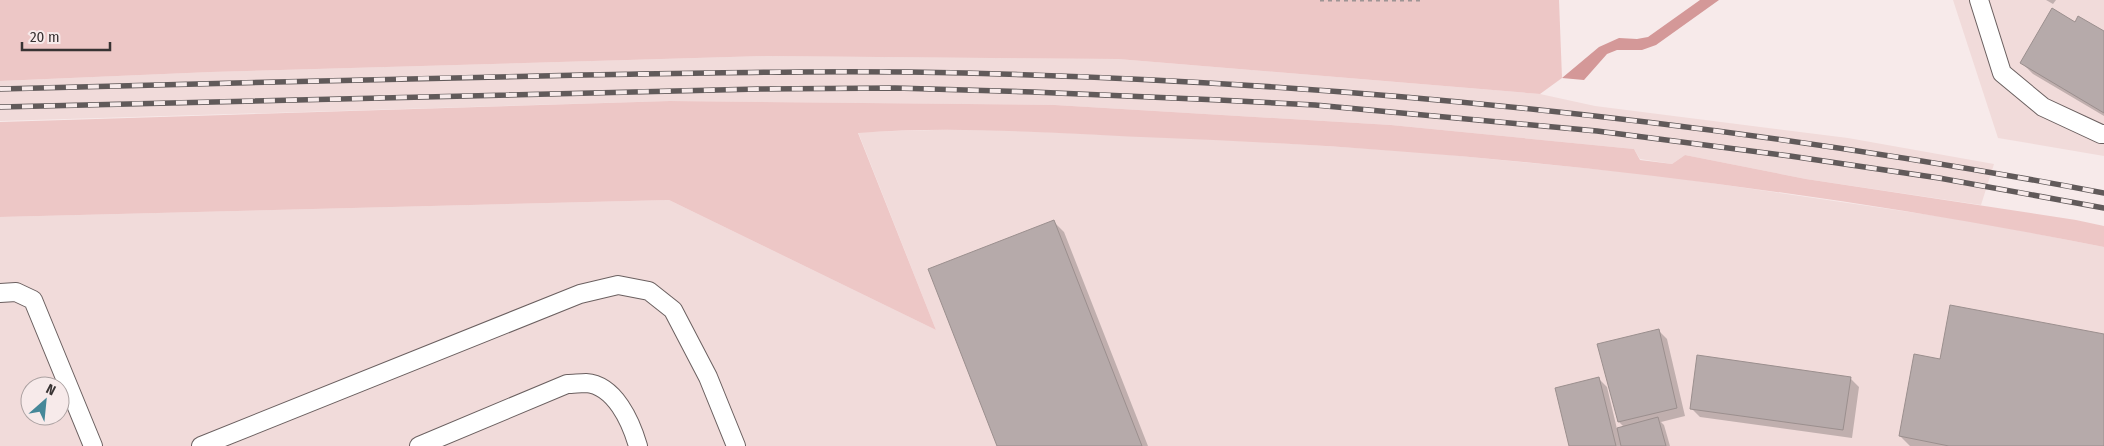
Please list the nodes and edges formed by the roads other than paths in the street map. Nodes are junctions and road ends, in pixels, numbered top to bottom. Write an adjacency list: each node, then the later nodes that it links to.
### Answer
1 (1979, 0): 2 (lane)
2 (2104, 134)
3 (0, 293): 4 (lane)
4 (93, 446)
5 (201, 446): 8 (lane)
6 (418, 446): 7 (lane)
7 (638, 446)
8 (736, 446)

